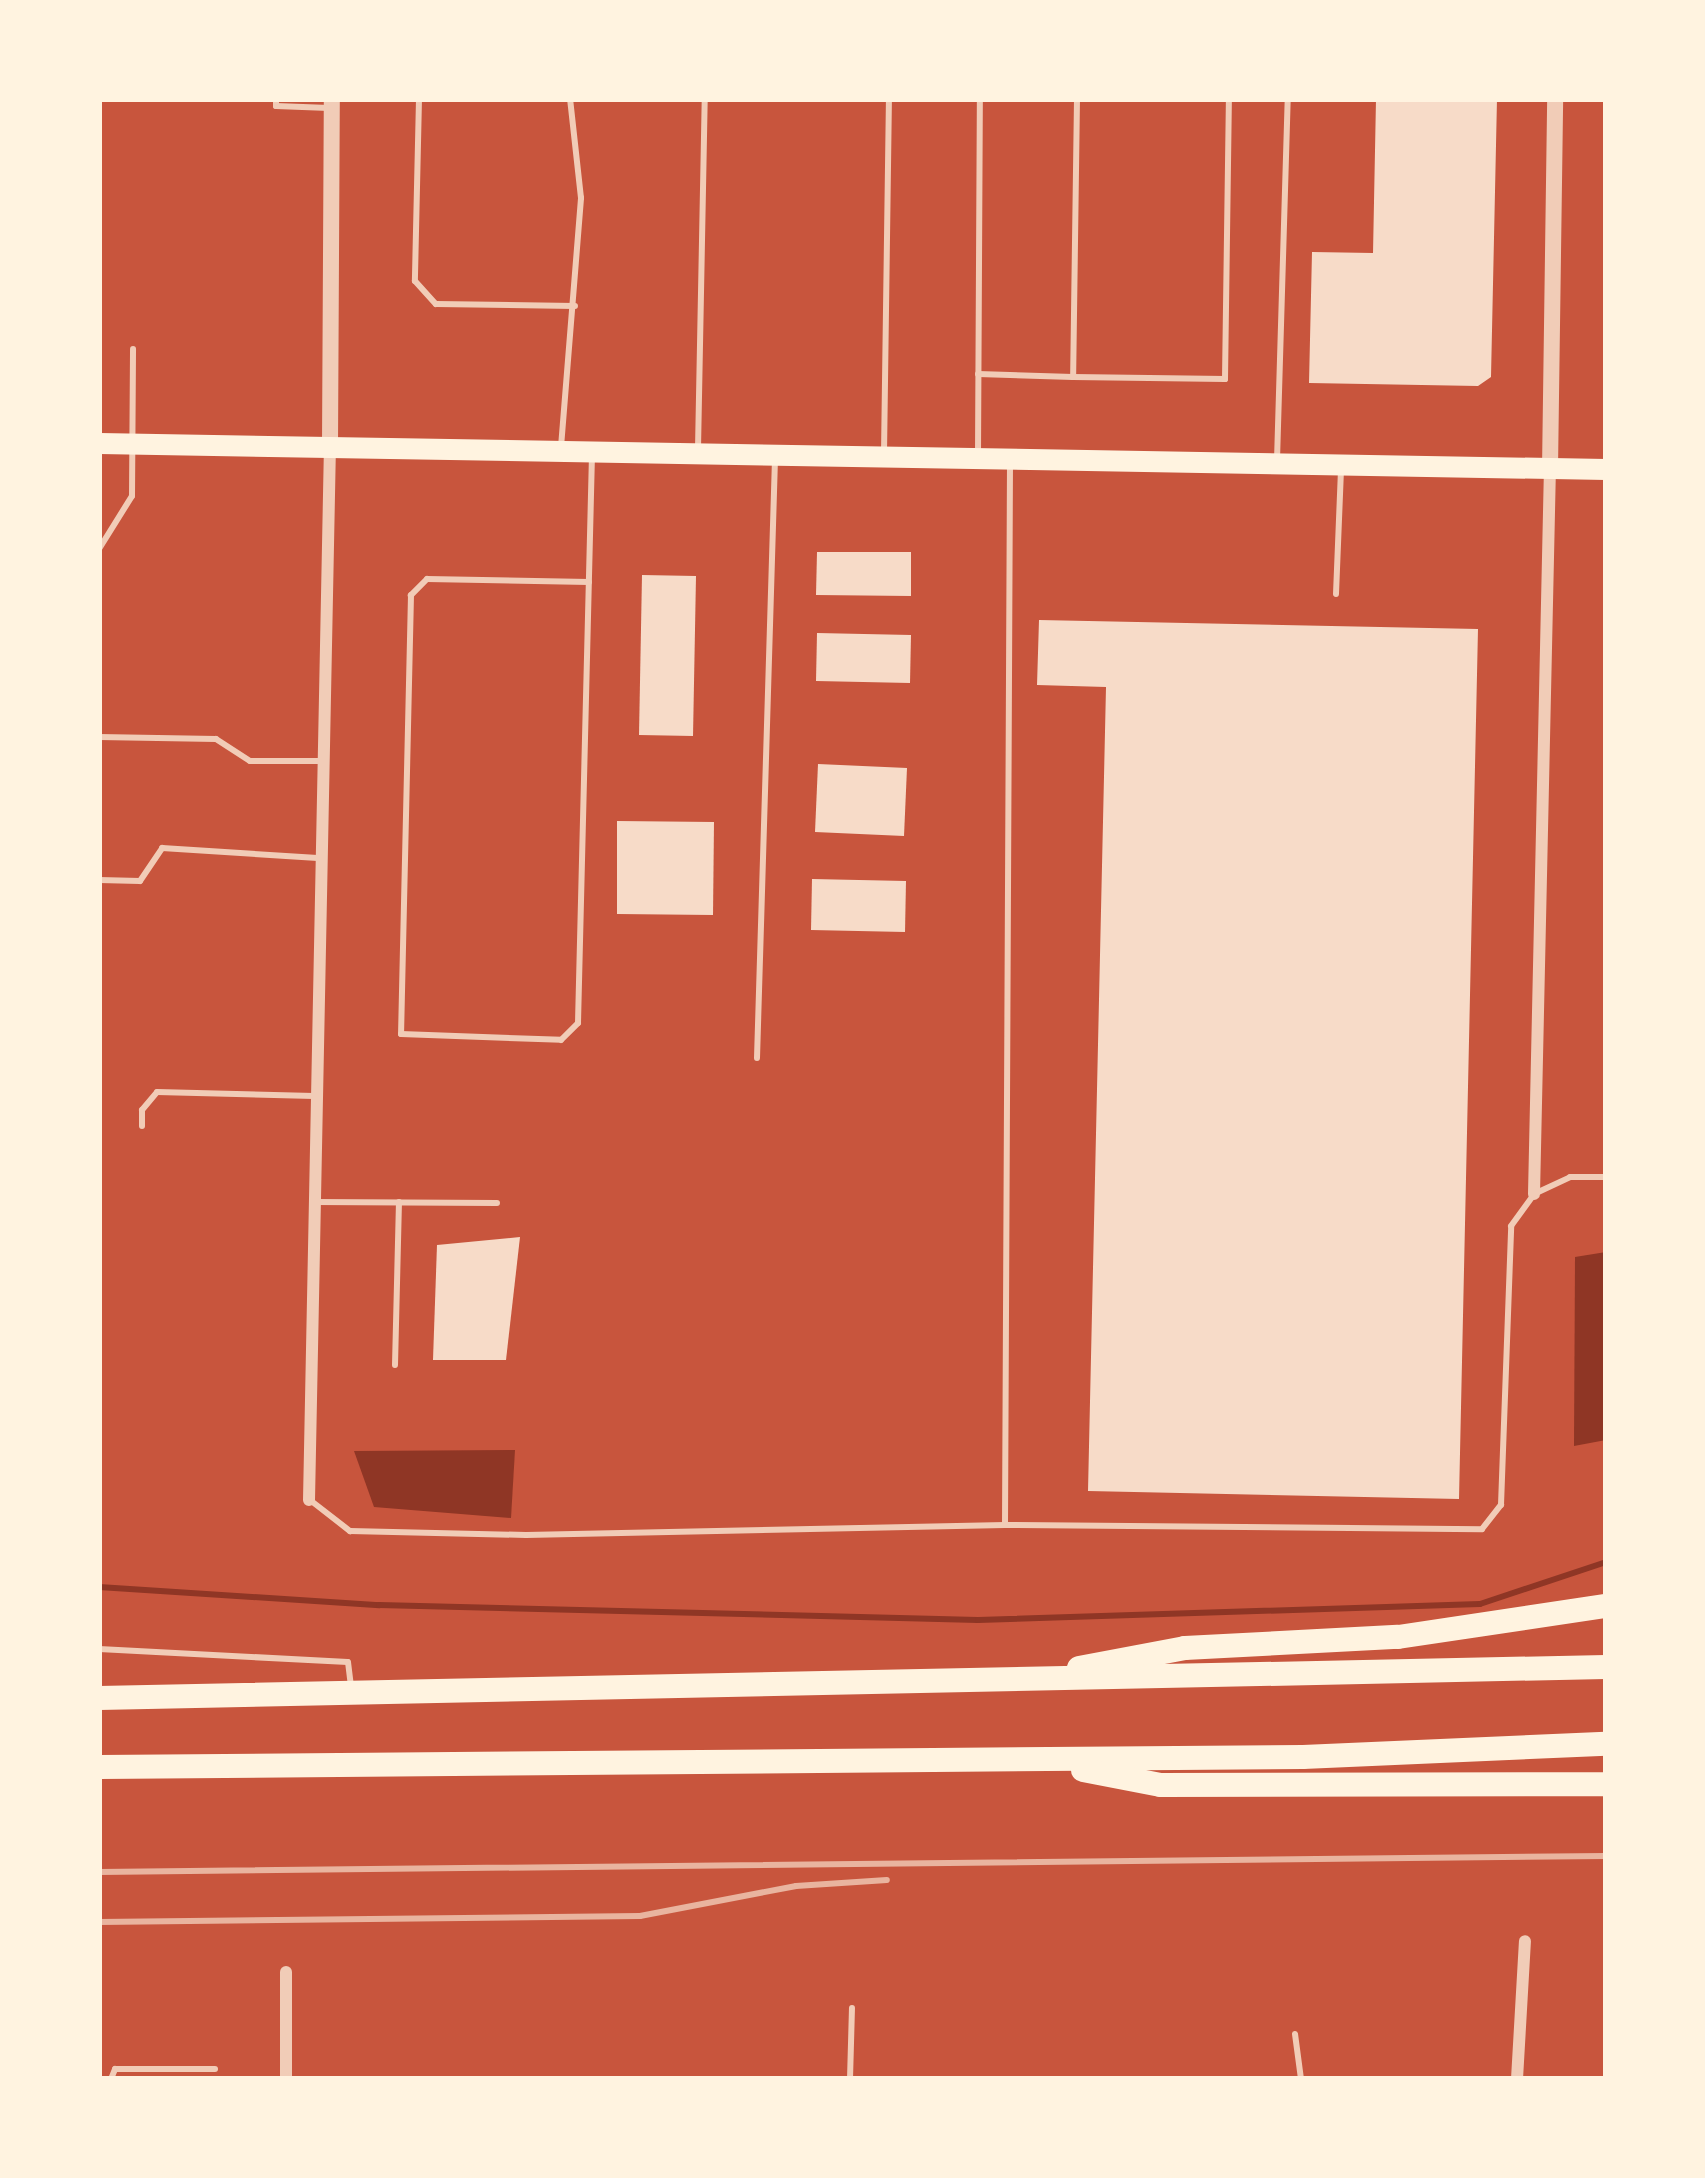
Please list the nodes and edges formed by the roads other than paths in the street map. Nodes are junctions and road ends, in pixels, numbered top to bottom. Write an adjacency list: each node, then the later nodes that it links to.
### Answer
1 (276, 99): 11 (lane)
2 (418, 99): 12 (lane)
3 (569, 99): 12 (lane)
4 (705, 99): 21 (lane)
5 (889, 99): 23 (lane)
6 (980, 99): 14 (lane)
7 (1077, 99): 15 (lane)
8 (1228, 99): 15 (lane)
9 (1288, 99): 26 (lane)
10 (1555, 99): 28 (street)
11 (332, 104): 18 (street)
12 (575, 307): 19 (lane)
13 (134, 349): 17 (lane)
14 (978, 374): 15 (lane); 24 (lane)
15 (1073, 377)
16 (99, 443): 17 (main road)
17 (137, 444): 18 (main road); 30 (lane)
18 (330, 446): 19 (main road); 34 (street)
19 (561, 450): 20 (main road)
20 (592, 451): 21 (main road); 31 (lane)
21 (698, 453): 22 (main road)
22 (775, 454): 23 (main road); 37 (lane)
23 (884, 456): 24 (main road)
24 (978, 458): 25 (main road)
25 (1010, 459): 26 (main road); 47 (lane)
26 (1276, 464): 27 (main road)
27 (1341, 465): 28 (main road); 32 (lane)
28 (1550, 469): 29 (main road); 41 (street)
29 (1606, 470)
30 (99, 549)
31 (589, 582): 31 (lane)
32 (1336, 595)
33 (99, 737): 34 (lane)
34 (324, 761): 35 (street)
35 (322, 858): 36 (lane); 38 (street)
36 (99, 880)
37 (757, 1058)
38 (317, 1096): 39 (lane); 42 (street)
39 (142, 1126)
40 (1606, 1177): 41 (lane)
41 (1534, 1194): 47 (lane)
42 (315, 1202): 43 (lane); 46 (street)
43 (399, 1202): 44 (lane); 45 (lane)
44 (497, 1203)
45 (395, 1365)
46 (309, 1499): 47 (lane)
47 (1005, 1525)
48 (1606, 1606): 51 (highway)
49 (99, 1649): 52 (lane)
50 (1606, 1667): 51 (highway)
51 (1006, 1682): 52 (highway)
52 (352, 1695): 53 (highway)
53 (99, 1698)
54 (1606, 1744): 55 (highway)
55 (1033, 1760): 56 (highway); 57 (highway)
56 (99, 1767)
57 (1606, 1784)
58 (1525, 1941): 67 (street)
59 (286, 1972): 64 (street)
60 (852, 2008): 65 (lane)
61 (1295, 2034): 66 (lane)
62 (215, 2069): 63 (lane)
63 (110, 2079)
64 (286, 2079)
65 (850, 2079)
66 (1301, 2079)
67 (1516, 2079)

